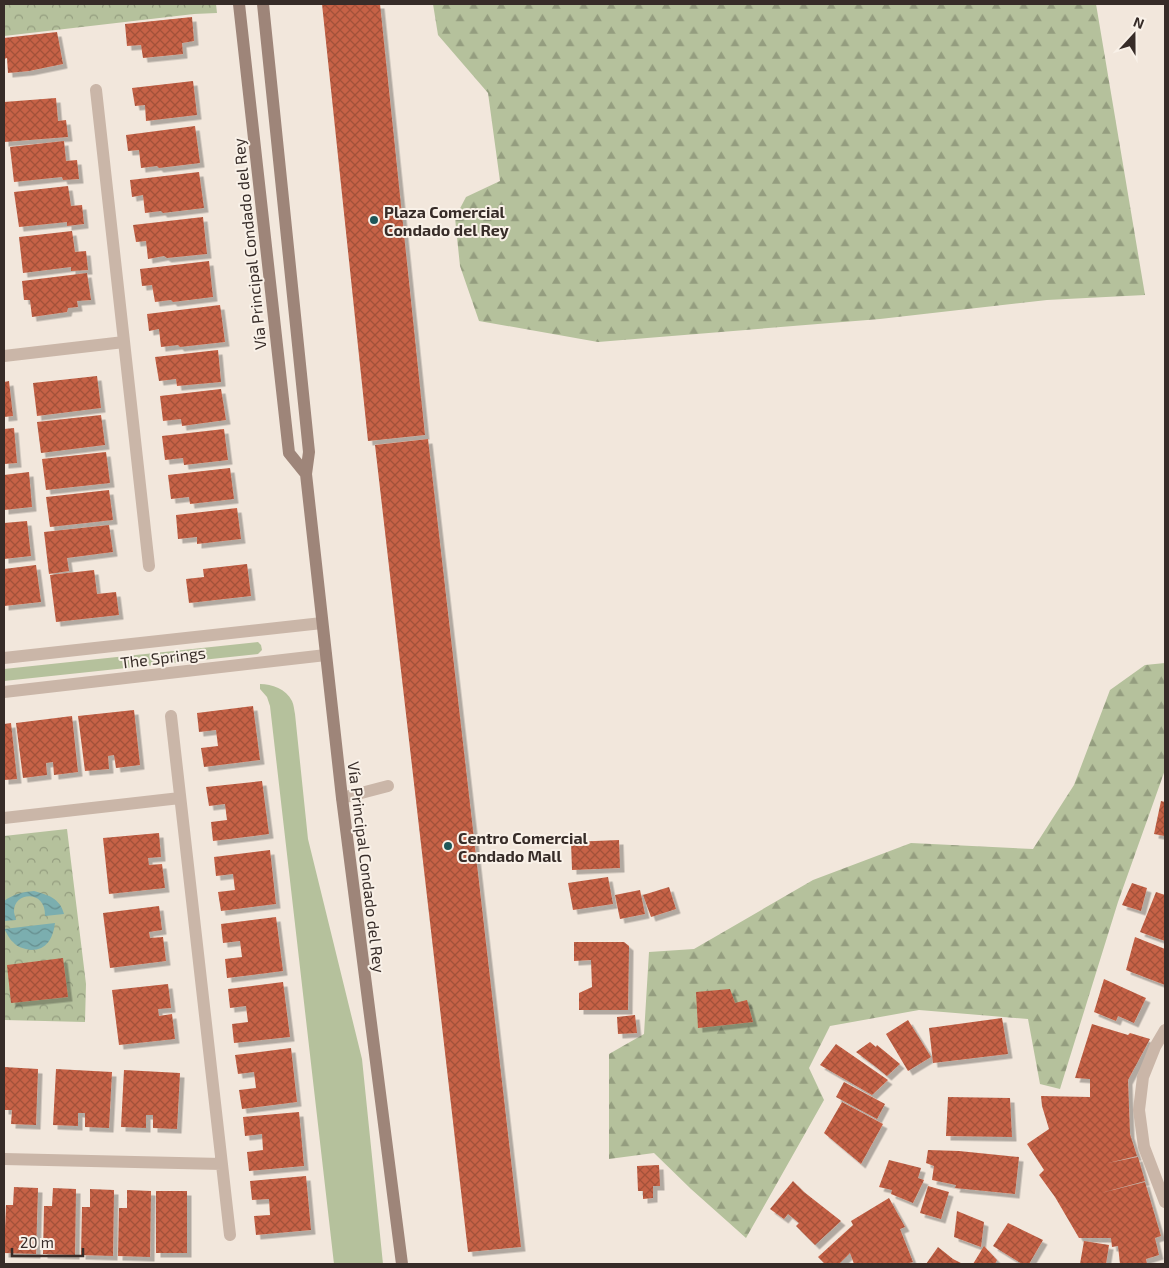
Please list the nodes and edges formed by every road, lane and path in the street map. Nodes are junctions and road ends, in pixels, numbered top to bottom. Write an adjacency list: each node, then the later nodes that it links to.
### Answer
1 (239, 4): 6 (street, Vía Principal Condado del Rey)
2 (262, 4): 6 (street, Vía Principal Condado del Rey)
3 (96, 90): 4 (street)
4 (124, 342): 5 (street); 7 (street)
5 (4, 356)
6 (306, 474): 8 (street, Vía Principal Condado del Rey)
7 (149, 566)
8 (322, 623): 9 (street, Vía Principal Condado del Rey); 10 (street, The Springs)
9 (326, 655): 11 (street, The Springs); 15 (street, Vía Principal Condado del Rey)
10 (4, 658)
11 (4, 692)
12 (171, 716): 14 (street)
13 (388, 786): 15 (street)
14 (180, 798): 16 (street); 19 (street)
15 (342, 798): 22 (street, Vía Principal Condado del Rey)
16 (4, 818)
17 (1165, 1030): 20 (street)
18 (4, 1160): 19 (street)
19 (222, 1164): 21 (street)
20 (1165, 1202)
21 (230, 1235)
22 (402, 1264)

